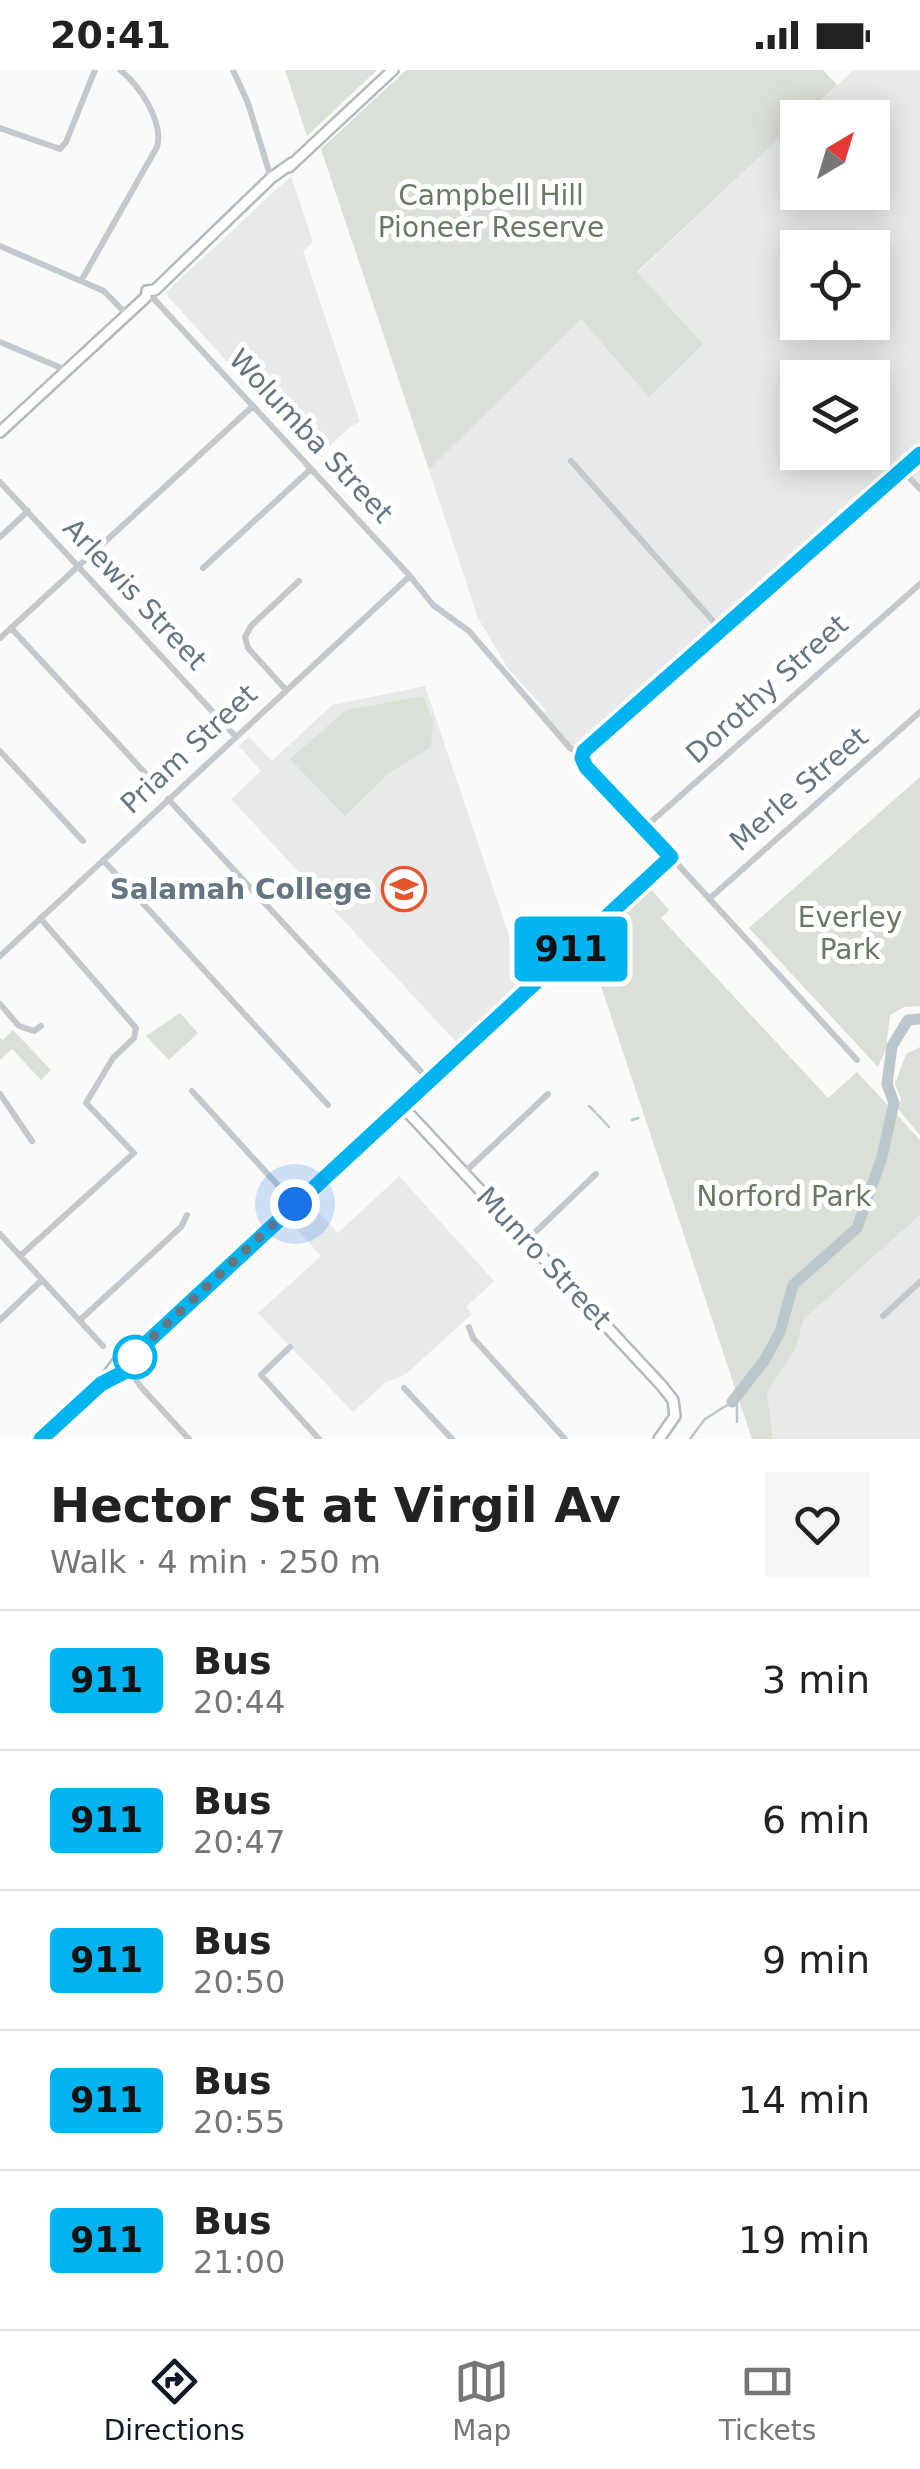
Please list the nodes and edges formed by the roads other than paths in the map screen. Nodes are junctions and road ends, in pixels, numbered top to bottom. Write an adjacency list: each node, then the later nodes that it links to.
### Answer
1 (94, 70): 5 (street)
2 (120, 70): 11 (street)
3 (233, 70): 6 (street)
4 (393, 70): 7 (main road)
5 (0, 128)
6 (264, 151): 7 (street); 8 (street)
7 (292, 162): 8 (main road); 9 (main road)
8 (271, 178): 9 (main road)
9 (260, 192): 12 (main road)
10 (0, 246): 11 (street)
11 (81, 281): 13 (street)
12 (152, 296): 13 (main road); 16 (street, Wolumba Street)
13 (127, 315): 15 (main road)
14 (0, 342): 15 (street)
15 (66, 370): 17 (main road)
16 (253, 406): 20 (street, Wolumba Street); 26 (street)
17 (0, 432)
18 (920, 454): 21 (main road)
19 (571, 461): 32 (street)
20 (311, 469): 27 (street); 28 (street, Wolumba Street)
21 (902, 470): 23 (street); 32 (main road)
22 (0, 482): 24 (street, Arlewis Street)
23 (920, 490)
24 (28, 511): 25 (street); 26 (street, Arlewis Street)
25 (0, 537)
26 (79, 566): 31 (street); 36 (street, Arlewis Street)
27 (202, 568)
28 (410, 576): 34 (street, Priam Street); 38 (street, Wolumba Street)
29 (299, 581): 34 (street)
30 (920, 584): 41 (street, Dorothy Street)
31 (11, 628): 33 (street); 39 (street)
32 (721, 630): 38 (main road)
33 (0, 638)
34 (286, 690): 36 (street, Priam Street)
35 (920, 712): 45 (street, Merle Street)
36 (236, 737): 40 (street, Priam Street)
37 (0, 751): 42 (street)
38 (583, 755): 41 (main road)
39 (148, 776)
40 (168, 799): 44 (street, Priam Street); 51 (street)
41 (644, 828): 43 (main road)
42 (83, 841)
43 (671, 857): 45 (street); 51 (main road)
44 (102, 860): 46 (street, Priam Street); 55 (street)
45 (709, 899): 50 (street)
46 (40, 918): 47 (street, Priam Street); 64 (street)
47 (0, 956)
48 (0, 1004): 49 (street)
49 (41, 1026)
50 (856, 1060)
51 (429, 1081): 56 (main road)
52 (192, 1091): 60 (street)
53 (0, 1094): 57 (street)
54 (548, 1094): 58 (street)
55 (328, 1105)
56 (402, 1106): 58 (main road, Munro Street); 60 (main road)
57 (32, 1141)
58 (464, 1172): 63 (main road, Munro Street)
59 (596, 1174): 63 (street)
60 (295, 1204): 73 (main road)
61 (188, 1215): 69 (street)
62 (0, 1234): 64 (street)
63 (528, 1239): 80 (main road, Munro Street)
64 (20, 1256): 65 (street)
65 (42, 1280): 68 (street); 69 (street)
66 (920, 1282): 67 (street)
67 (883, 1316)
68 (0, 1320)
69 (80, 1320): 71 (street)
70 (468, 1328): 79 (street)
71 (104, 1346)
72 (290, 1347): 77 (street)
73 (123, 1368): 75 (main road); 76 (street)
74 (404, 1388): 78 (street)
75 (41, 1439)
76 (189, 1439)
77 (319, 1439)
78 (452, 1439)
79 (565, 1439)
80 (659, 1439)

